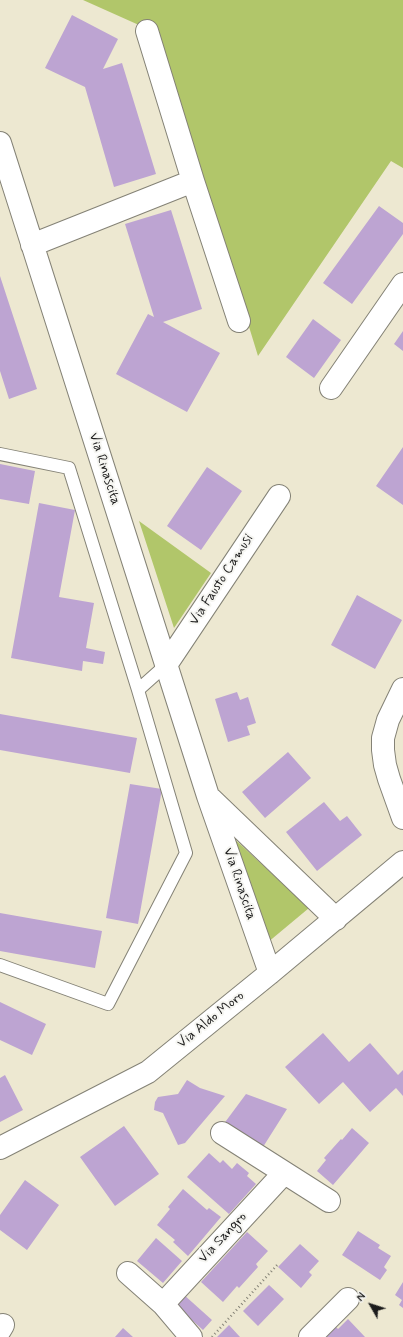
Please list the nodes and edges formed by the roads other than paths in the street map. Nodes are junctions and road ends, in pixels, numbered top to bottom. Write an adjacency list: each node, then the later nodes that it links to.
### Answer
1 (147, 32): 3 (street)
2 (0, 143): 4 (street, Via Rinascita)
3 (193, 181): 4 (street); 6 (street)
4 (32, 245): 10 (street, Via Rinascita)
5 (403, 284): 7 (street)
6 (239, 321)
7 (331, 388)
8 (0, 454): 12 (lane)
9 (279, 496): 10 (street, Via Fausto Camusi)
10 (166, 665): 12 (lane); 13 (street, Via Rinascita)
11 (403, 689): 14 (street)
12 (138, 690): 17 (lane)
13 (208, 796): 16 (street, Via Rinascita); 18 (street, Via Rinascita)
14 (403, 818)
15 (403, 862): 16 (street, Via Aldo Moro)
16 (336, 919): 18 (street, Via Aldo Moro)
17 (0, 965)
18 (270, 973): 20 (street, Via Aldo Moro)
19 (222, 1132): 21 (street)
20 (0, 1148)
21 (284, 1173): 22 (street); 25 (street, Via Sangro)
22 (329, 1201)
23 (128, 1273): 25 (street)
24 (348, 1299): 27 (street)
25 (163, 1304): 26 (street)
26 (191, 1337)
27 (310, 1337)

